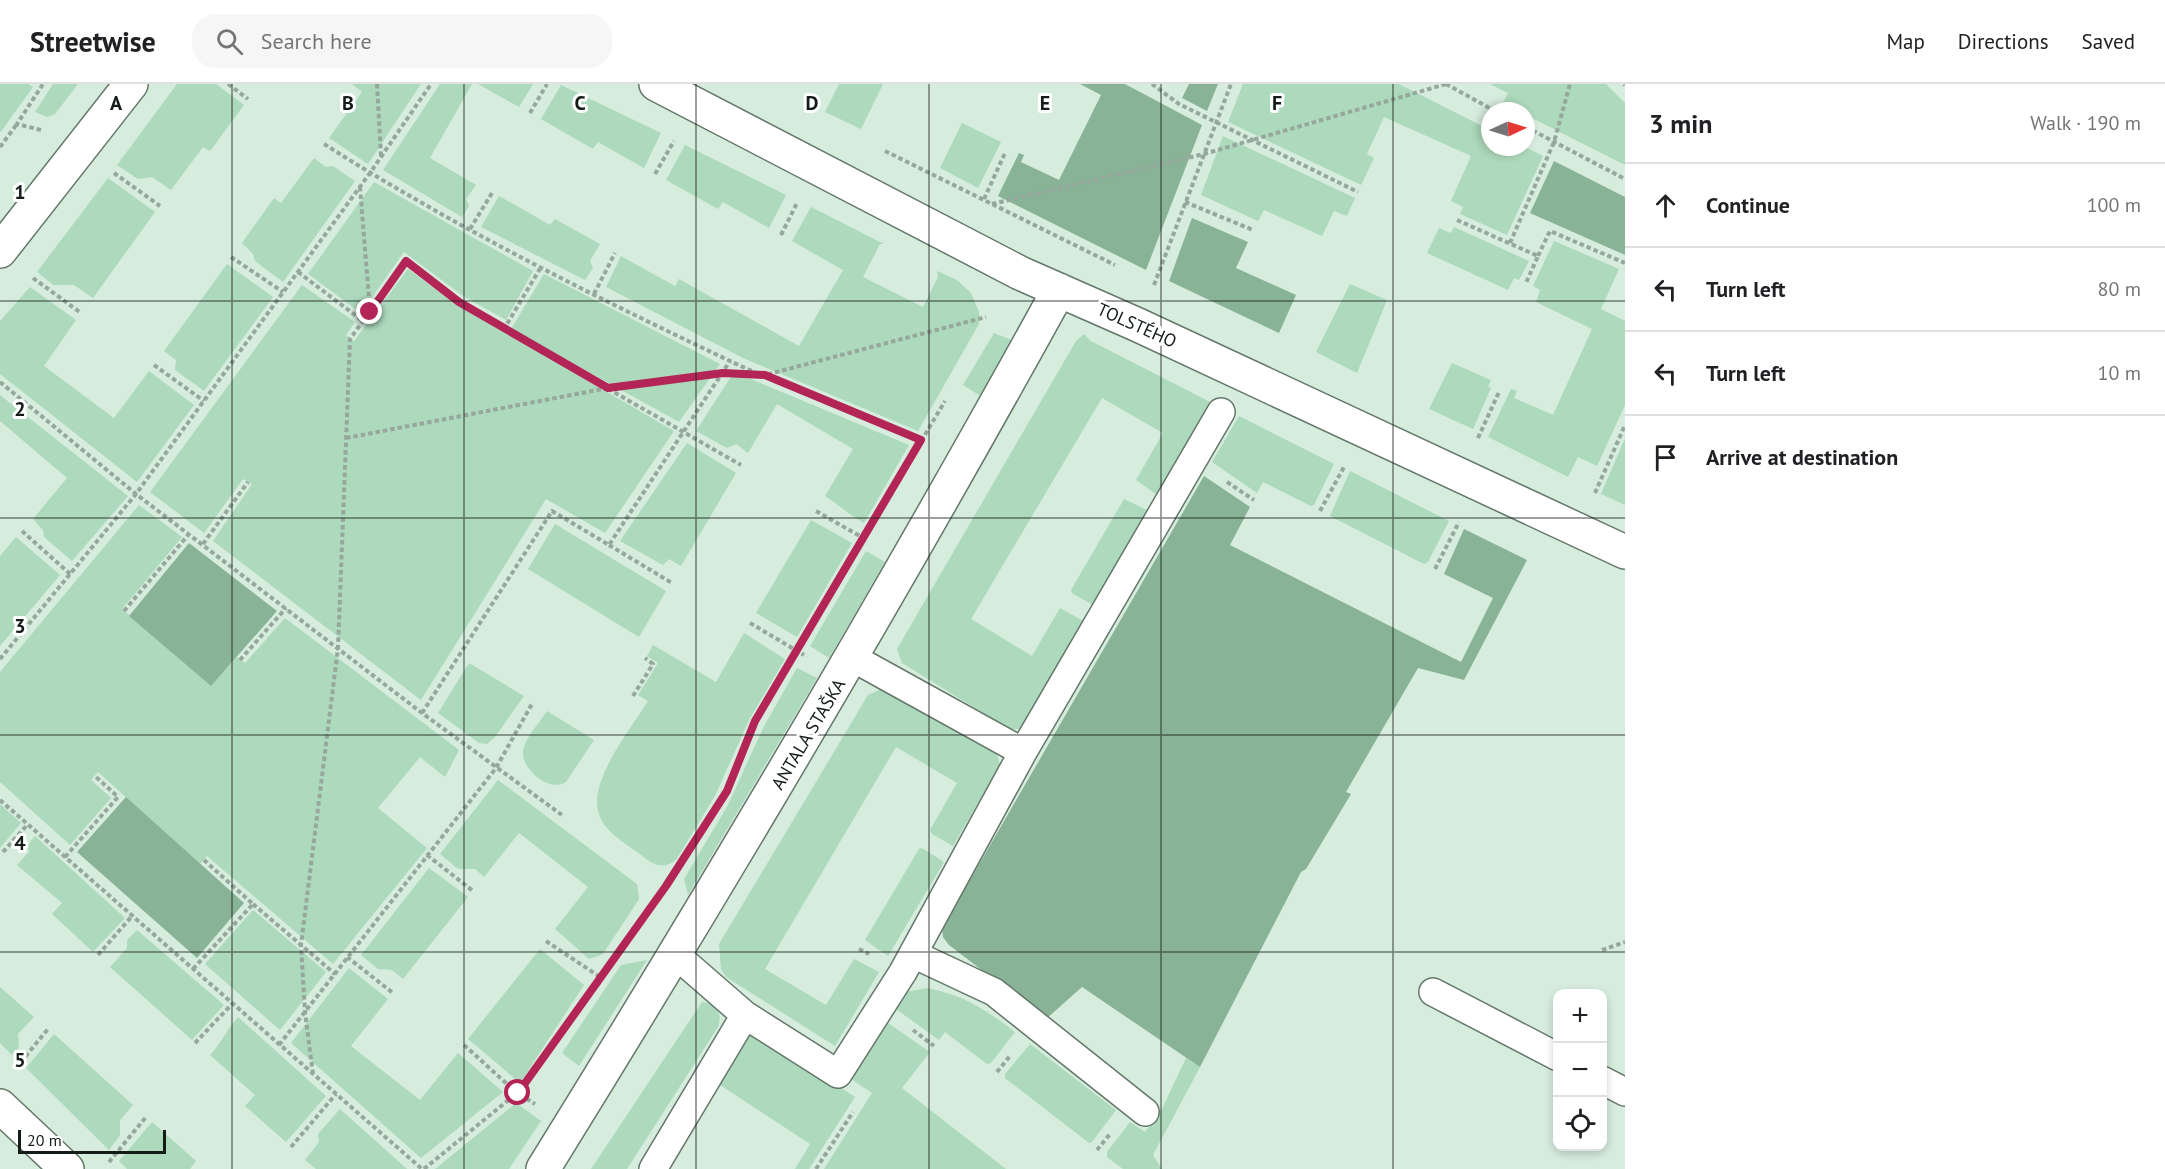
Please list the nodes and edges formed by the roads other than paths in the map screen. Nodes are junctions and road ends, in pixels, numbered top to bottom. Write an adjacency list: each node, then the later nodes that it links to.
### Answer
1 (131, 84): 3 (street)
2 (656, 84): 4 (street, TOLSTÉHO)
3 (0, 250)
4 (1059, 290): 6 (street, TOLSTÉHO); 7 (street, ANTALA STAŠKA)
5 (1221, 412): 8 (lane)
6 (1625, 552)
7 (853, 658): 8 (lane); 10 (street, ANTALA STAŠKA)
8 (1023, 752): 9 (lane)
9 (913, 954): 12 (lane); 17 (lane)
10 (676, 955): 12 (lane); 19 (street, ANTALA STAŠKA)
11 (1433, 992): 13 (lane)
12 (745, 1015): 20 (lane)
13 (1553, 1055)
14 (1607, 1083): 15 (lane)
15 (1625, 1092)
16 (0, 1106): 18 (street)
17 (1145, 1112)
18 (67, 1169)
19 (543, 1169)
20 (653, 1169)

